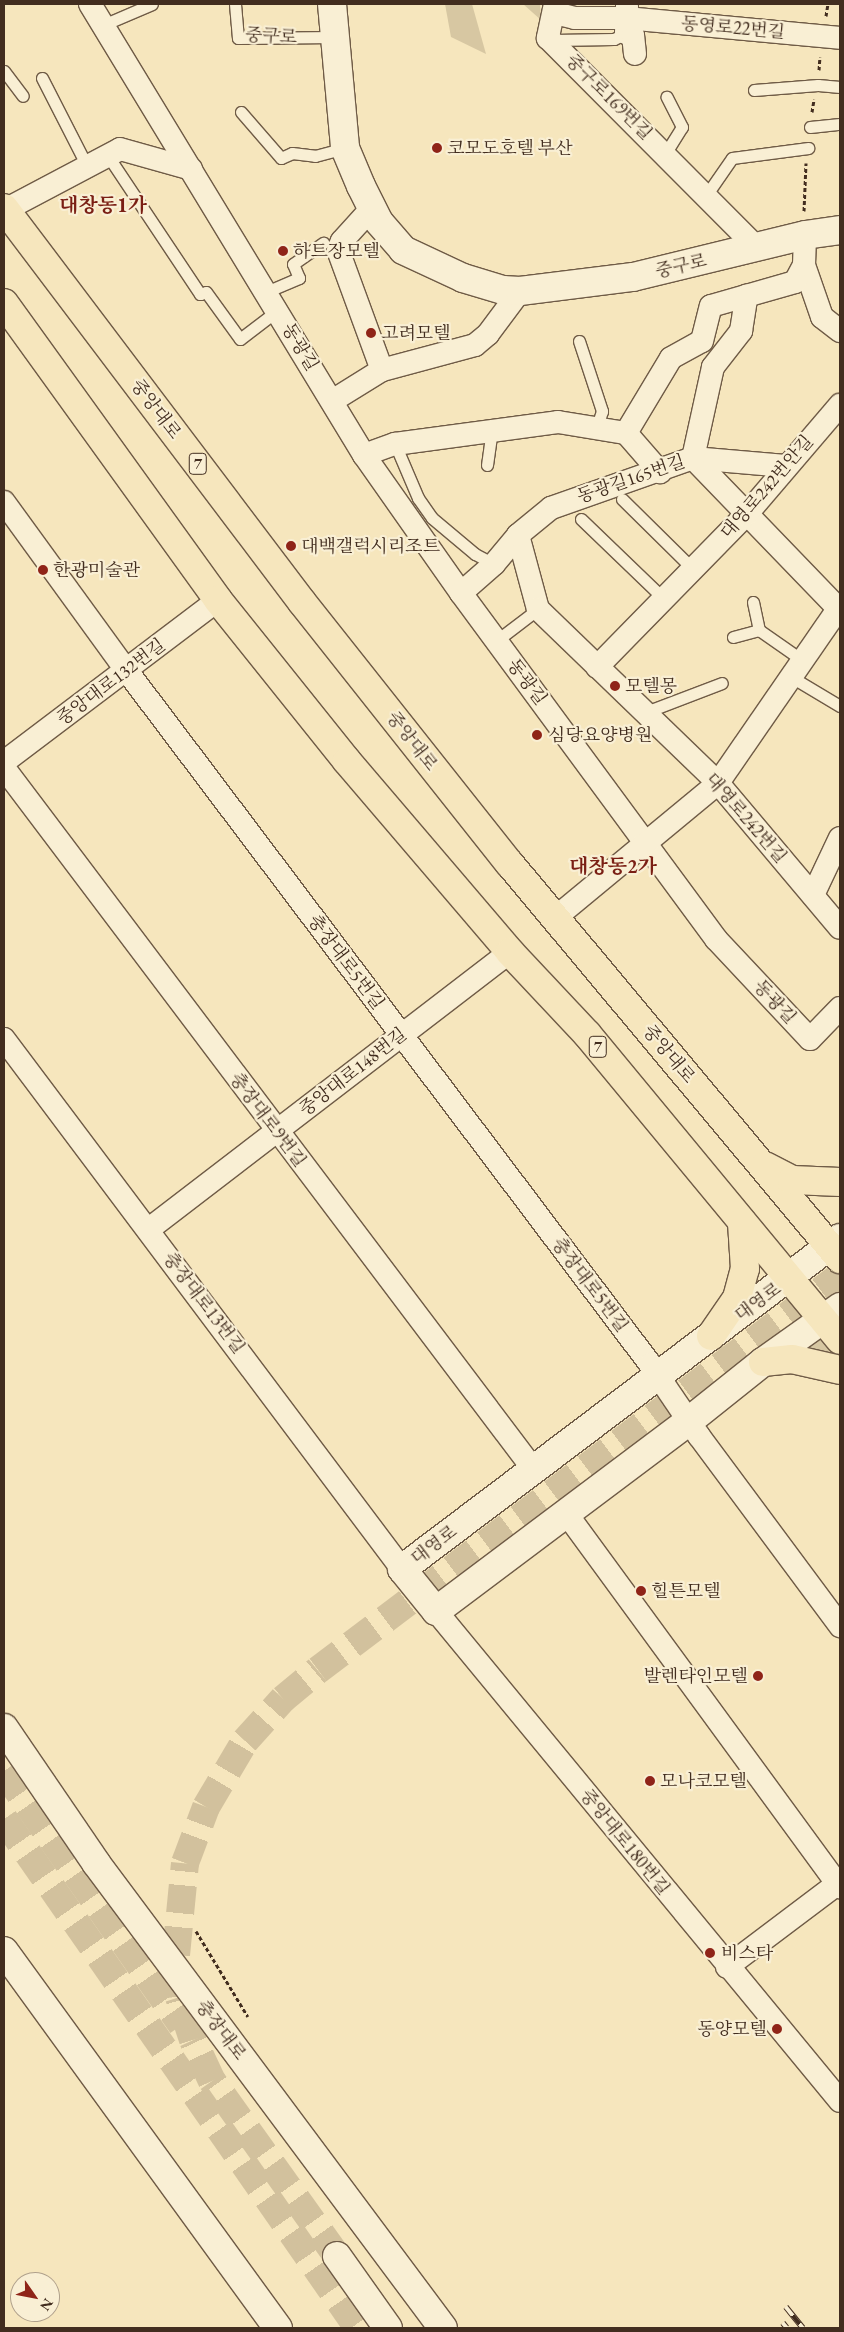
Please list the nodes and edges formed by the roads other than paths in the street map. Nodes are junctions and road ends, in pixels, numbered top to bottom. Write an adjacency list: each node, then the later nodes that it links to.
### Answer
1 (90, 4): 7 (street, 동광길)
2 (152, 4): 7 (lane)
3 (235, 4): 8 (lane, 중구로)
4 (332, 4): 8 (main road, 중구로)
5 (555, 9): 6 (street, 동영로22번길); 10 (street, 중구로169번길)
6 (626, 18): 9 (street, 동영로22번길); 10 (lane, 중구로169번길); 11 (street)
7 (102, 25): 26 (street, 동광길)
8 (335, 37): 21 (main road, 중구로)
9 (840, 38)
10 (553, 40): 23 (street, 중구로169번길)
11 (635, 54)
12 (4, 71): 16 (lane)
13 (42, 78): 25 (lane)
14 (840, 87): 15 (lane)
15 (754, 90)
16 (23, 96)
17 (667, 97): 23 (lane, 중구로169번길)
18 (241, 112): 21 (lane)
19 (840, 124): 20 (lane)
20 (810, 127)
21 (345, 148): 28 (main road, 중구로)
22 (808, 148): 27 (lane)
23 (665, 154): 27 (street, 중구로169번길)
24 (108, 156): 25 (street); 26 (street); 37 (lane)
25 (87, 166): 29 (street)
26 (191, 169): 37 (street, 동광길)
27 (705, 197): 33 (street, 중구로169번길)
28 (372, 208): 35 (main road, 중구로); 41 (street)
29 (4, 209): 81 (main road, 중앙대로 / 7)
30 (840, 230): 31 (main road, 중구로)
31 (805, 235): 33 (main road, 중구로); 34 (street)
32 (323, 243): 37 (lane)
33 (757, 248): 35 (main road, 중구로)
34 (804, 265): 36 (street); 39 (street)
35 (520, 291): 41 (street)
36 (747, 295): 46 (street); 49 (street, 동광길165번길)
37 (272, 301): 42 (street, 동광길)
38 (4, 303): 62 (main road, 7)
39 (840, 331)
40 (579, 341): 44 (lane)
41 (382, 370): 42 (street)
42 (332, 401): 48 (street, 동광길)
43 (840, 405): 51 (street, 대영로242번안길)
44 (596, 429): 45 (street); 46 (street)
45 (492, 430): 47 (street); 50 (lane)
46 (626, 433): 52 (street)
47 (395, 444): 48 (street); 58 (lane)
48 (364, 455): 60 (street, 동광길)
49 (693, 458): 51 (street); 52 (street, 동광길165번길); 55 (street)
50 (487, 465)
51 (786, 466): 55 (street, 대영로242번안길)
52 (660, 472): 57 (street, 동광길165번길)
53 (622, 499): 59 (lane)
54 (4, 502): 71 (street, 충장대로5번길)
55 (746, 515): 59 (street, 대영로242번안길); 64 (street)
56 (581, 519): 61 (lane)
57 (518, 535): 58 (street, 동광길165번길); 65 (street)
58 (494, 564): 60 (street, 동광길165번길)
59 (693, 569): 61 (street, 대영로242번안길)
60 (461, 593): 68 (street, 동광길)
61 (664, 598): 69 (street, 대영로242번안길)
62 (218, 600): 71 (street, 중앙대로132번길); 83 (main road, 7)
63 (753, 602): 66 (lane)
64 (840, 608): 70 (street)
65 (538, 609): 68 (lane); 69 (street, 대영로242번길)
66 (759, 630): 67 (lane); 70 (lane)
67 (733, 637)
68 (496, 641): 79 (street, 동광길)
69 (597, 667): 74 (street, 대영로242번길)
70 (798, 669): 73 (lane); 77 (street)
71 (127, 671): 75 (street, 중앙대로132번길); 85 (street, 충장대로5번길)
72 (722, 683): 74 (lane)
73 (840, 706)
74 (646, 712): 77 (street, 대영로242번길)
75 (4, 762)
76 (4, 768): 87 (street, 충장대로9번길)
77 (718, 783): 79 (street); 80 (street, 대영로242번길)
78 (840, 838): 80 (street)
79 (646, 843): 81 (street); 84 (street, 동광길)
80 (813, 895): 82 (street, 대영로242번길)
81 (555, 918): 88 (main road, 중앙대로 / 7)
82 (840, 928)
83 (510, 952): 85 (street, 중앙대로148번길); 90 (main road, 7)
84 (840, 1008)
85 (401, 1036): 87 (street, 중앙대로148번길); 98 (street, 충장대로5번길)
86 (4, 1039): 91 (street, 충장대로13번길)
87 (276, 1132): 91 (street, 중앙대로148번길); 100 (street, 충장대로9번길)
88 (761, 1164): 89 (main road); 92 (main road, 중앙대로 / 7)
89 (840, 1182)
90 (742, 1222): 93 (main road, 7); 95 (main road)
91 (148, 1229): 102 (street, 충장대로13번길)
92 (837, 1247): 93 (main road, 대영로)
93 (790, 1278): 94 (main road, 7); 95 (main road, 대영로)
94 (835, 1322): 96 (main road)
95 (711, 1336): 98 (main road, 대영로)
96 (763, 1362): 97 (main road); 99 (main road)
97 (840, 1370)
98 (659, 1376): 99 (street, 충장대로5번길); 100 (main road, 대영로)
99 (689, 1422): 101 (main road); 104 (street)
100 (534, 1470): 102 (main road, 대영로)
101 (566, 1513): 103 (main road); 106 (street)
102 (402, 1569): 103 (main road, 대영로)
103 (436, 1611): 108 (street, 중앙대로180번길)
104 (840, 1626)
105 (4, 1728): 113 (main road, 충장대로)
106 (839, 1885): 108 (street)
107 (4, 1951): 111 (main road)
108 (727, 1967): 109 (street, 중앙대로180번길)
109 (840, 2101)
110 (337, 2256): 112 (main road)
111 (278, 2328)
112 (388, 2328)
113 (443, 2328)

